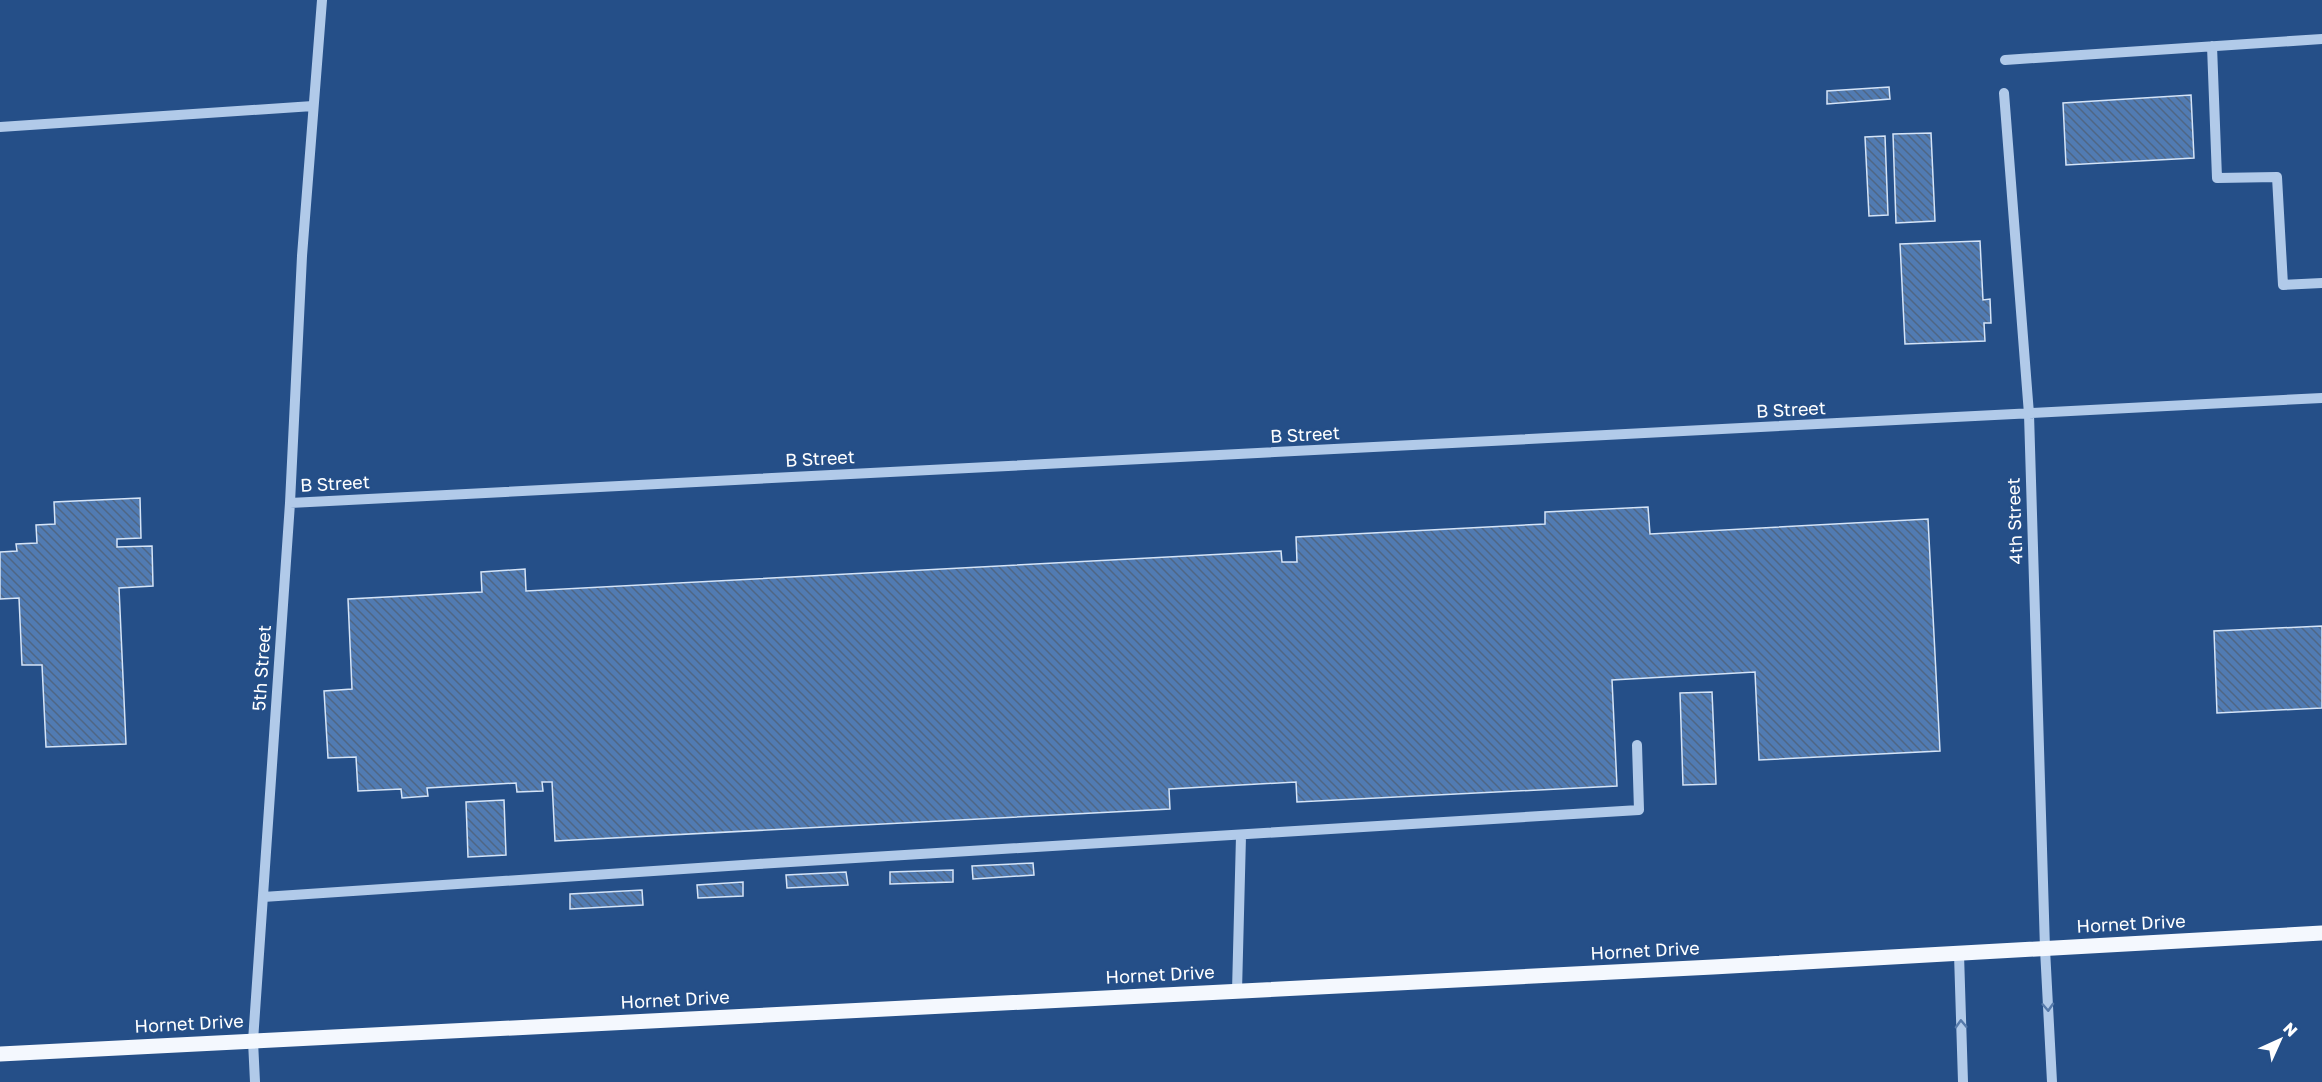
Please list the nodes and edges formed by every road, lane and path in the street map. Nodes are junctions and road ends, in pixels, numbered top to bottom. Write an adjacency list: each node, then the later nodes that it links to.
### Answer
1 (322, 0): 6 (street, 5th Street)
2 (2322, 39): 3 (street)
3 (2212, 46): 4 (street); 8 (street)
4 (2005, 60)
5 (2004, 93): 10 (street, 4th Street)
6 (314, 105): 7 (street); 11 (street, 5th Street)
7 (0, 127)
8 (2322, 283)
9 (2322, 398): 10 (street, B Street)
10 (2029, 414): 11 (street, B Street); 16 (street, 4th Street)
11 (291, 503): 14 (street, 5th Street)
12 (1637, 745): 13 (street)
13 (1241, 836): 14 (street); 18 (street)
14 (263, 897): 19 (street, 5th Street)
15 (2322, 933): 16 (main road, Hornet Drive)
16 (2044, 949): 17 (main road, Hornet Drive); 23 (street, 4th Street, one-way to 23)
17 (1959, 954): 18 (main road, Hornet Drive); 22 (street, one-way to 17)
18 (1237, 991): 19 (main road, Hornet Drive)
19 (253, 1041): 20 (main road, Hornet Drive); 21 (street, 5th Street)
20 (0, 1054)
21 (255, 1082)
22 (1963, 1082)
23 (2052, 1082)

